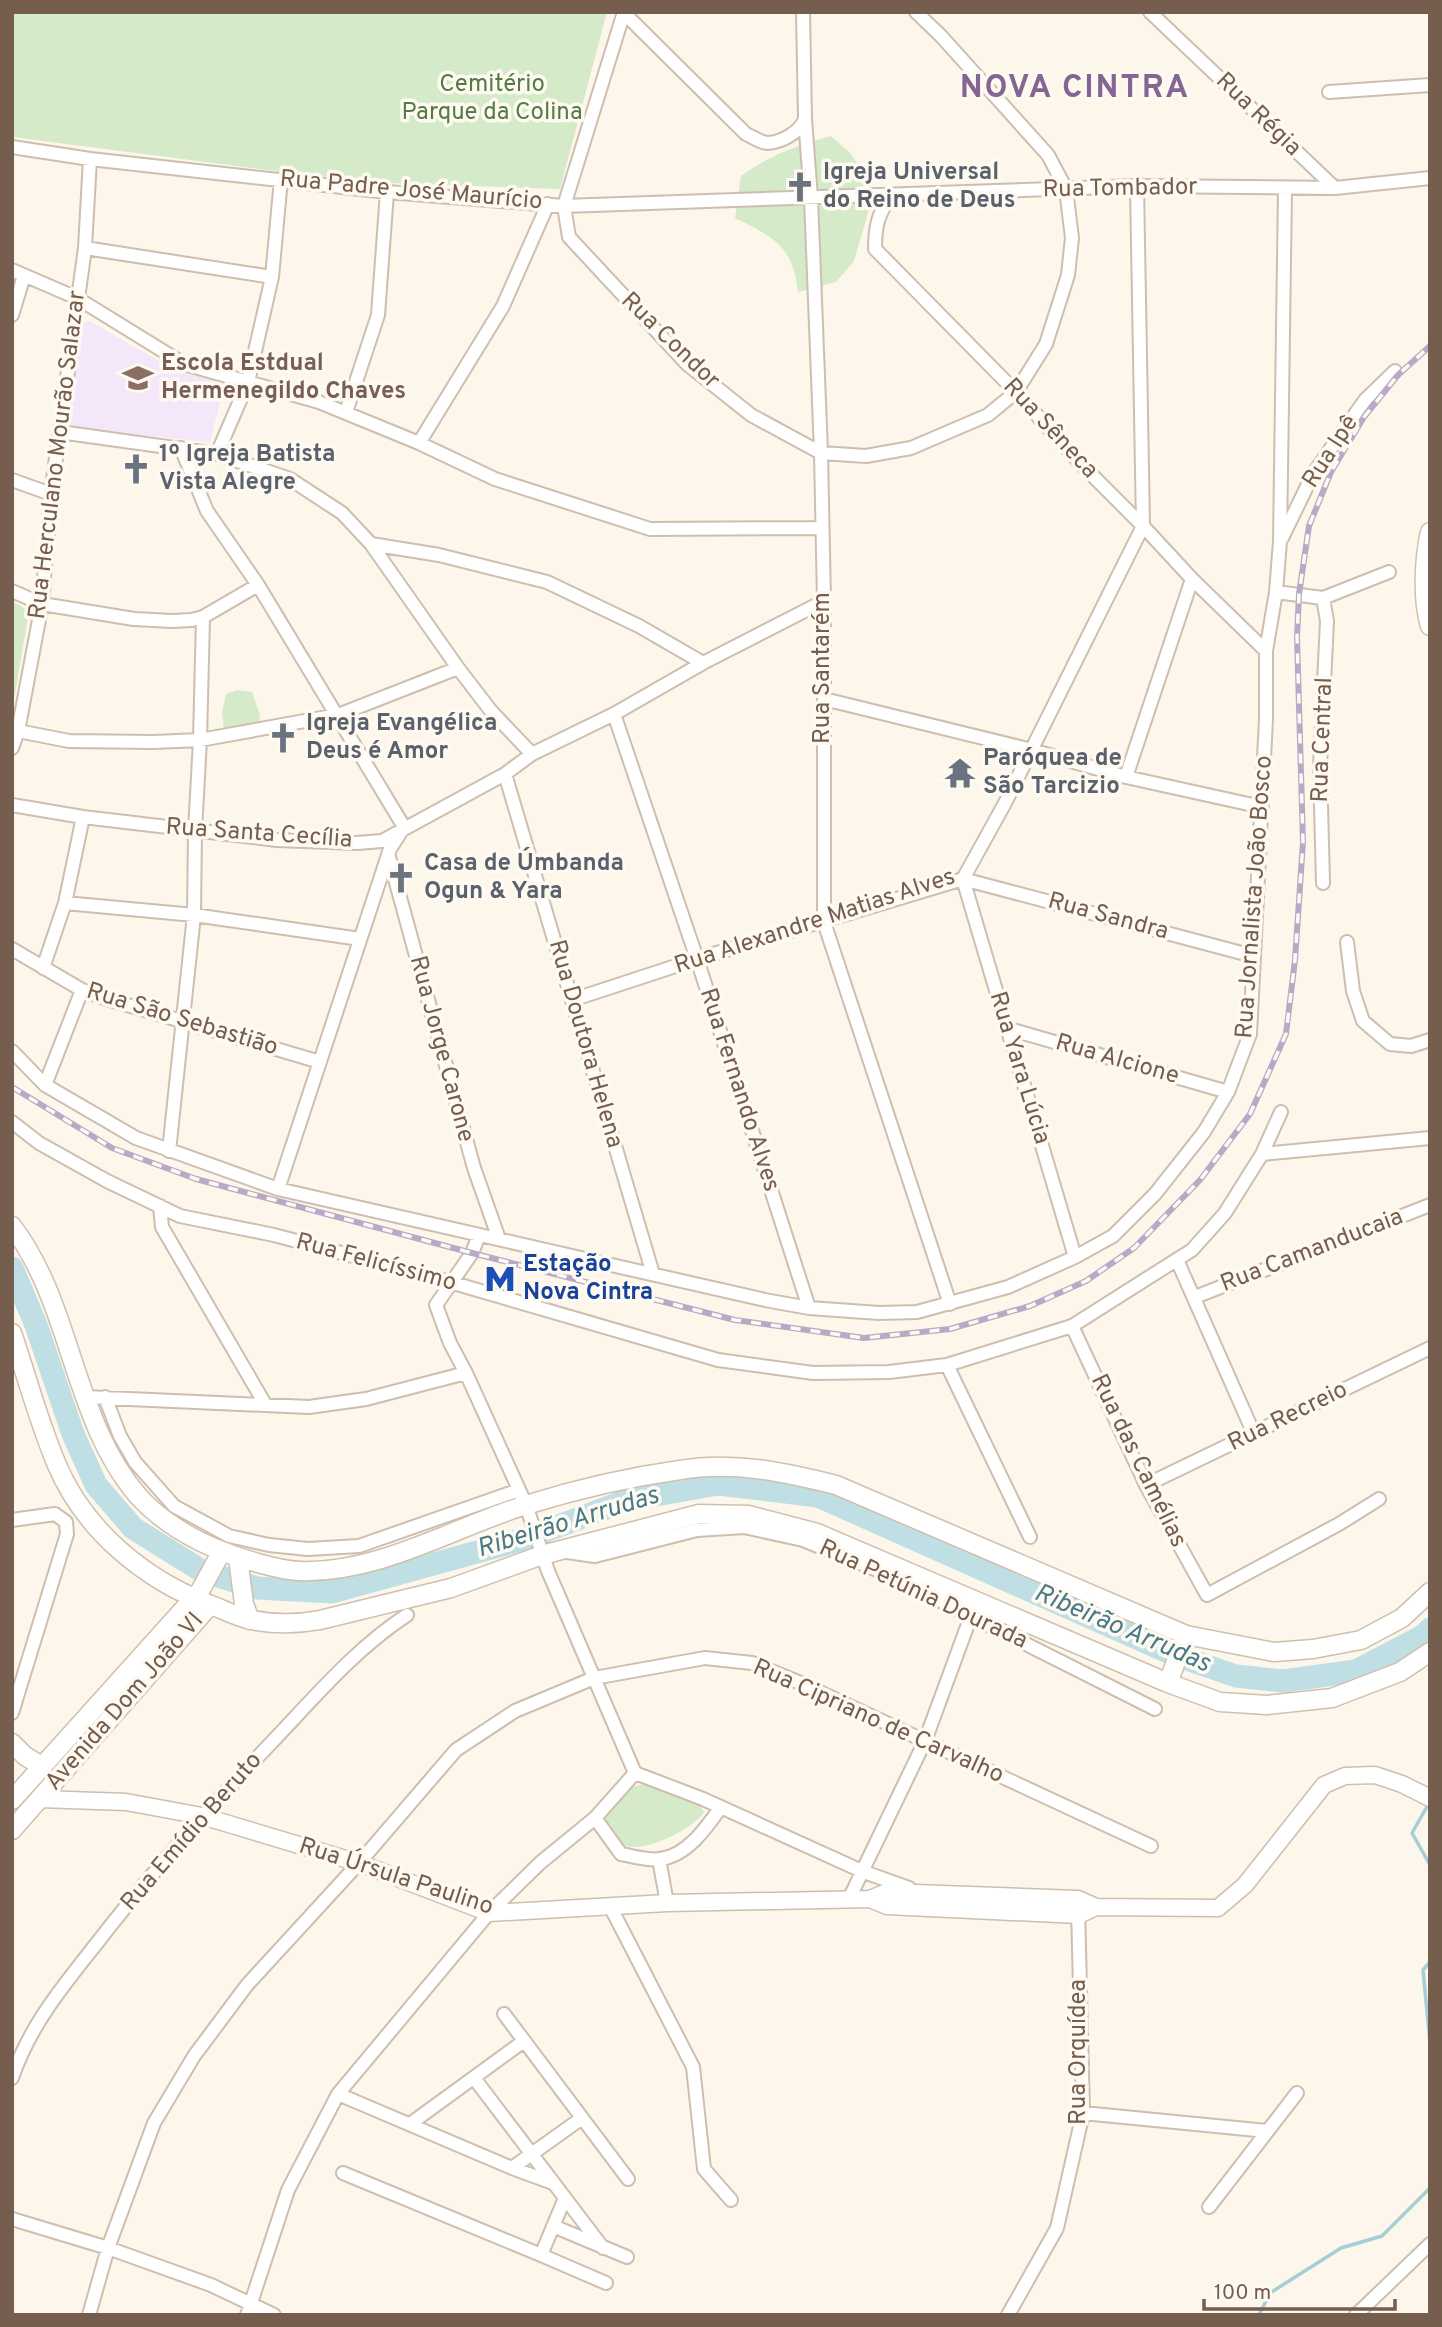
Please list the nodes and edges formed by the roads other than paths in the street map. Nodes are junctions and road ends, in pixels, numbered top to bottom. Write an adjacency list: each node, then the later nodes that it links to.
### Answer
1 (624, 12): 7 (street); 20 (street)
2 (803, 12): 7 (street, Rua Santarém)
3 (916, 12): 14 (street, Rua Condor)
4 (1150, 12): 13 (street, Rua Régia)
5 (1430, 85): 6 (street)
6 (1329, 92)
7 (806, 119): 18 (street, Rua Santarém)
8 (12, 147): 9 (street, Rua Padre José Maurício)
9 (90, 159): 11 (street, Rua Padre José Maurício); 21 (street, Rua Herculano Mourão Salazar)
10 (1430, 178): 13 (street, Rua Tombador)
11 (281, 179): 16 (street, Rua Padre José Maurício); 23 (street)
12 (1137, 186): 14 (street, Rua Tombador); 15 (street, Rua Tombador); 37 (street)
13 (1335, 188): 15 (street, Rua Tombador)
14 (1066, 189): 17 (street, Rua Tombador); 28 (street, Rua Condor)
15 (1285, 189): 40 (street, Rua Jornalista João Bosco)
16 (387, 192): 19 (street, Rua Padre José Maurício); 29 (street)
17 (892, 195): 18 (street, Rua Tombador); 28 (street, Rua Sêneca)
18 (811, 198): 20 (street, Rua Padre José Maurício); 33 (street, Rua Santarém)
19 (548, 204): 20 (street, Rua Padre José Maurício); 31 (street)
20 (564, 206): 33 (street, Rua Condor)
21 (85, 248): 23 (street); 24 (street, Rua Herculano Mourão Salazar)
22 (18, 273): 24 (street); 25 (street)
23 (272, 277): 27 (street)
24 (77, 298): 27 (street); 30 (street, Rua Herculano Mourão Salazar)
25 (12, 315)
26 (1395, 371): 40 (street, Rua Ipê)
27 (248, 382): 29 (street); 34 (street)
28 (1017, 392): 33 (street, Rua Condor); 37 (street, Rua Sêneca)
29 (346, 412): 31 (street)
30 (60, 432): 32 (street); 36 (street, Rua Herculano Mourão Salazar)
31 (419, 443): 38 (street)
32 (181, 448): 34 (street); 44 (street)
33 (821, 453): 38 (street, Rua Santarém)
34 (217, 454): 41 (street)
35 (12, 480): 36 (street)
36 (51, 494): 49 (street, Rua Herculano Mourão Salazar)
37 (1143, 526): 43 (street, Rua Sêneca); 61 (street, Rua Alexandre Matias Alves)
38 (821, 528): 48 (street, Rua Santarém)
39 (1430, 532): 51 (main road)
40 (1280, 541): 46 (street, Rua Jornalista João Bosco)
41 (371, 544): 53 (street); 54 (street)
42 (1389, 572): 47 (street)
43 (1192, 579): 52 (street, Rua Sêneca); 64 (street)
44 (258, 585): 50 (street); 57 (street)
45 (12, 591): 49 (street)
46 (1276, 592): 47 (street); 52 (street, Rua Jornalista João Bosco)
47 (1323, 598): 72 (street, Rua Central)
48 (824, 601): 53 (street, Rua Santa Cecília); 55 (street, Rua Santarém)
49 (41, 604): 50 (street); 58 (street, Rua Herculano Mourão Salazar)
50 (204, 617): 59 (street)
51 (1430, 626)
52 (1266, 651): 66 (street, Rua Jornalista João Bosco)
53 (703, 663): 56 (street, Rua Santa Cecília)
54 (458, 668): 57 (street); 62 (street)
55 (824, 699): 61 (street); 75 (street, Rua Santarém)
56 (614, 714): 62 (street, Rua Santa Cecília); 80 (street, Rua Fernando Alves)
57 (338, 715): 59 (street); 68 (street)
58 (15, 728): 59 (street); 60 (street, Rua Herculano Mourão Salazar)
59 (201, 740): 69 (street)
60 (12, 748)
61 (1032, 750): 64 (street); 71 (street, Rua Alexandre Matias Alves)
62 (532, 754): 63 (street, Rua Santa Cecília)
63 (505, 774): 68 (street, Rua Santa Cecília); 83 (street, Rua Doutora Helena)
64 (1126, 777): 66 (street)
65 (12, 806): 67 (street, Rua Santa Cecília)
66 (1262, 807): 79 (street, Rua Jornalista João Bosco)
67 (83, 817): 69 (street, Rua Santa Cecília); 73 (street)
68 (404, 827): 69 (street, Rua Santa Cecília); 70 (street)
69 (195, 831): 74 (street)
70 (389, 857): 76 (street); 101 (street, Rua Jorge Carone)
71 (963, 879): 75 (street, Rua Alexandre Matias Alves); 79 (street, Rua Sandra); 85 (street, Rua Yara Lúcia)
72 (1323, 883)
73 (65, 903): 74 (street); 81 (street)
74 (194, 915): 76 (street); 84 (street)
75 (824, 922): 80 (street, Rua Alexandre Matias Alves); 107 (street, Rua Santarém)
76 (360, 939): 88 (street)
77 (1347, 942): 86 (street)
78 (12, 949): 81 (street, Rua São Sebastião)
79 (1253, 956): 90 (street, Rua Jornalista João Bosco)
80 (697, 959): 83 (street, Rua Alexandre Matias Alves); 108 (street, Rua Fernando Alves)
81 (43, 968): 82 (street, Rua São Sebastião)
82 (82, 990): 84 (street, Rua São Sebastião); 89 (street)
83 (572, 1000): 104 (street, Rua Doutora Helena)
84 (183, 1022): 88 (street, Rua São Sebastião); 94 (street)
85 (1006, 1028): 90 (street, Rua Alcione); 102 (street, Rua Yara Lúcia)
86 (1430, 1040)
87 (12, 1051): 89 (street, Rua Jornalista João Bosco)
88 (320, 1062): 96 (street)
89 (44, 1085): 94 (street, Rua Jornalista João Bosco)
90 (1228, 1092): 102 (street, Rua Jornalista João Bosco)
91 (1281, 1112): 95 (street, Rua Felicíssimo)
92 (12, 1122): 98 (street, Rua Felicíssimo)
93 (1430, 1138): 95 (street)
94 (169, 1151): 96 (street, Rua Jornalista João Bosco)
95 (1262, 1154): 103 (street, Rua Felicíssimo)
96 (278, 1189): 100 (street, Rua Jornalista João Bosco)
97 (1430, 1205): 106 (street, Rua Camanducaia)
98 (160, 1206): 105 (street, Rua Felicíssimo); 116 (street)
99 (12, 1226): 114 (main road)
100 (479, 1235): 101 (street, Rua Jornalista João Bosco); 105 (street)
101 (499, 1239): 104 (street, Rua Jornalista João Bosco)
102 (1075, 1257): 107 (street, Rua Jornalista João Bosco)
103 (1177, 1260): 106 (street); 109 (street, Rua Felicíssimo)
104 (653, 1274): 108 (street, Rua Jornalista João Bosco)
105 (450, 1282): 112 (street, Rua Felicíssimo); 113 (street)
106 (1195, 1297): 117 (street)
107 (950, 1304): 108 (street, Rua Jornalista João Bosco)
108 (809, 1308)
109 (1072, 1326): 112 (street, Rua Felicíssimo); 118 (street, Rua das Camélias)
110 (12, 1333): 129 (main road)
111 (1430, 1348): 117 (street, Rua Recreio)
112 (947, 1365): 123 (street)
113 (466, 1373): 116 (street); 120 (street)
114 (85, 1397): 115 (street); 126 (main road)
115 (105, 1397): 116 (street); 124 (street)
116 (265, 1405)
117 (1254, 1434): 118 (street, Rua Recreio)
118 (1146, 1485): 119 (street, Rua das Camélias)
119 (1379, 1499)
120 (524, 1503): 122 (main road); 125 (street); 133 (main road)
121 (12, 1520): 138 (street)
122 (423, 1533): 124 (street); 127 (main road)
123 (1030, 1537)
124 (333, 1548): 127 (street)
125 (546, 1551): 130 (main road); 132 (street, Rua Petúnia Dourada); 135 (street); 136 (main road)
126 (229, 1559): 127 (main road); 129 (main road); 130 (main road)
127 (346, 1567)
128 (1430, 1592): 133 (main road)
129 (202, 1598): 130 (main road); 141 (main road, Avenida Dom João VI); 144 (main road, Avenida Dom João VI)
130 (247, 1612)
131 (407, 1615): 147 (street, Rua Emídio Beruto)
132 (971, 1616): 137 (street, Rua Petúnia Dourada); 139 (street)
133 (1186, 1637): 136 (main road)
134 (1430, 1652): 136 (main road)
135 (594, 1678): 139 (street, Rua Cipriano de Carvalho); 142 (street); 152 (street, Rua Cipriano de Carvalho)
136 (1169, 1681)
137 (1155, 1709)
138 (12, 1713)
139 (925, 1741): 150 (street, Rua Cipriano de Carvalho); 153 (street)
140 (12, 1743): 141 (main road)
141 (43, 1767): 145 (main road, Avenida Dom João VI)
142 (635, 1773): 146 (street); 148 (street)
143 (1428, 1797): 158 (street, Rua Úrsula Paulino)
144 (40, 1799): 145 (main road, Rua Úrsula Paulino); 147 (street, Rua Úrsula Paulino); 149 (main road, Avenida Dom João VI)
145 (12, 1802)
146 (722, 1807): 151 (street); 153 (street)
147 (202, 1816): 152 (street, Rua Úrsula Paulino); 163 (street, Rua Emídio Beruto)
148 (595, 1818): 151 (street); 160 (street)
149 (12, 1830)
150 (1151, 1846)
151 (659, 1859): 157 (street)
152 (359, 1863): 160 (street, Rua Úrsula Paulino); 182 (street, Rua Cipriano de Carvalho)
153 (864, 1872): 154 (street); 155 (street)
154 (930, 1894): 156 (street, Rua Úrsula Paulino); 158 (street, Rua Úrsula Paulino)
155 (849, 1899): 156 (street, Rua Úrsula Paulino); 157 (street, Rua Úrsula Paulino)
156 (870, 1899): 158 (street, Rua Úrsula Paulino)
157 (667, 1903): 159 (street, Rua Úrsula Paulino)
158 (1078, 1907): 167 (street, Rua Orquídea)
159 (611, 1908): 160 (street, Rua Úrsula Paulino); 177 (street)
160 (489, 1913): 166 (street)
161 (504, 2014): 162 (street)
162 (524, 2041): 164 (street); 168 (street)
163 (12, 2078)
164 (474, 2078): 169 (street); 171 (street)
165 (1297, 2093): 170 (street)
166 (338, 2094): 169 (street); 187 (street)
167 (1083, 2113): 170 (street); 190 (street, Rua Orquídea)
168 (582, 2118): 171 (street); 174 (street)
169 (410, 2124): 172 (street)
170 (1267, 2131): 178 (street)
171 (531, 2154): 172 (street); 175 (street)
172 (512, 2168): 175 (street)
173 (343, 2173): 184 (street)
174 (628, 2179)
175 (553, 2183): 176 (street)
176 (565, 2198): 180 (street); 183 (street)
177 (731, 2200)
178 (1209, 2207)
179 (12, 2219): 182 (street)
180 (553, 2226): 183 (street); 184 (street)
181 (1430, 2244): 191 (street)
182 (108, 2248): 187 (street); 188 (street, Rua Cipriano de Carvalho)
183 (603, 2248): 185 (street)
184 (541, 2255): 186 (street)
185 (627, 2257)
186 (607, 2283)
187 (249, 2310): 189 (street)
188 (89, 2315)
189 (274, 2315)
190 (1008, 2315)
191 (1356, 2315)

